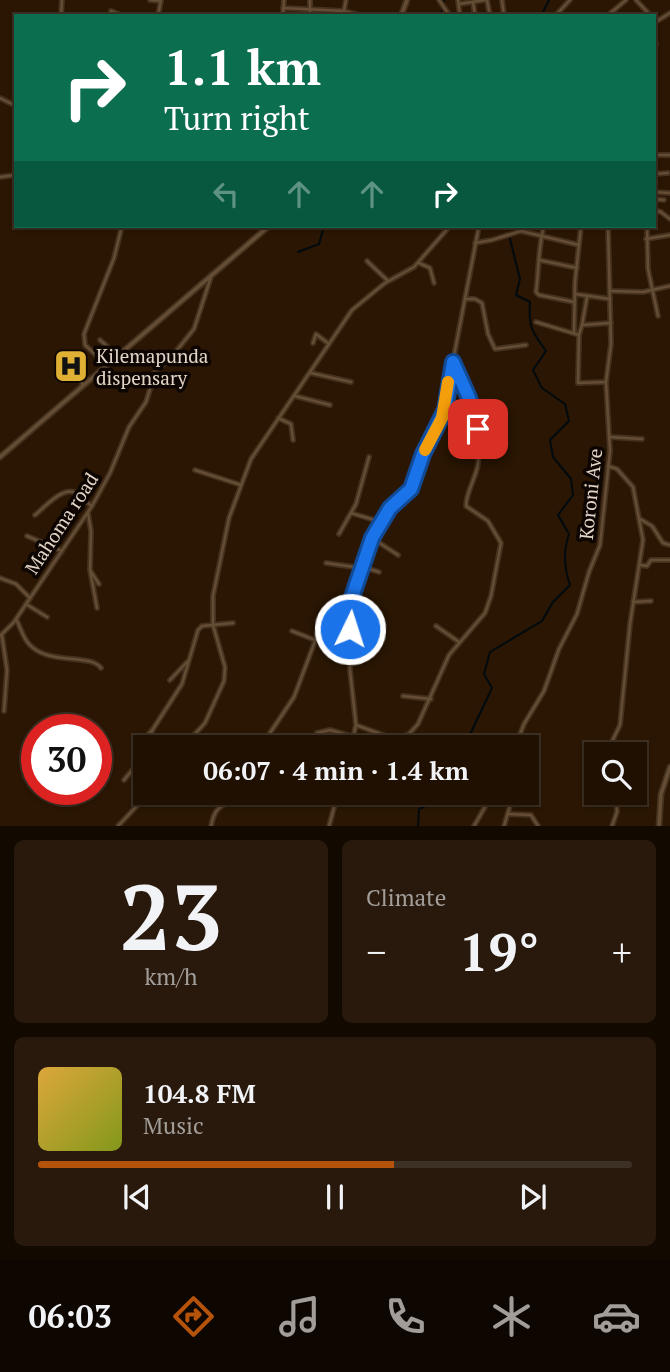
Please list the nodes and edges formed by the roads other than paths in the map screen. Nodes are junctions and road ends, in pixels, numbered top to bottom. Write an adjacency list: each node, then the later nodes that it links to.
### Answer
1 (150, 0): 2 (street)
2 (161, 0)
3 (284, 0): 12 (street)
4 (310, 0): 13 (street)
5 (346, 0): 15 (street)
6 (486, 0): 10 (street)
7 (570, 0): 20 (street)
8 (626, 0): 21 (street)
9 (636, 0): 22 (street)
10 (473, 1): 11 (street)
11 (459, 2)
12 (283, 8): 13 (street); 17 (street)
13 (310, 8): 15 (street); 18 (street)
14 (111, 11): 16 (street)
15 (344, 11): 19 (street)
16 (118, 14)
17 (283, 14)
18 (310, 14)
19 (355, 14)
20 (557, 14)
21 (609, 14)
22 (648, 14)
23 (668, 173): 24 (street)
24 (656, 174)
25 (656, 199): 26 (street)
26 (664, 200)
27 (122, 228): 68 (street)
28 (267, 228): 46 (street)
29 (448, 228): 44 (street)
30 (479, 228): 40 (street)
31 (525, 228): 36 (street)
32 (544, 228): 38 (street)
33 (581, 228): 41 (street)
34 (608, 228): 51 (street, Koroni Ave)
35 (647, 228): 39 (street)
36 (521, 231): 38 (street); 40 (street)
37 (670, 235): 39 (street)
38 (542, 238): 41 (street); 42 (street)
39 (646, 239): 50 (street)
40 (475, 243): 54 (street)
41 (579, 245): 45 (street)
42 (539, 260): 45 (street); 56 (street)
43 (367, 261): 47 (street)
44 (418, 262): 47 (street); 48 (street)
45 (577, 268): 52 (street)
46 (212, 274): 66 (street); 85 (street, Mahoma road)
47 (388, 281): 64 (street)
48 (435, 283)
49 (670, 286): 50 (street)
50 (654, 290): 51 (street); 57 (street)
51 (611, 291): 55 (street, Koroni Ave)
52 (575, 295): 53 (street); 56 (street)
53 (587, 296): 55 (street); 60 (street)
54 (465, 299): 65 (street); 67 (street)
55 (611, 299): 59 (street, Koroni Ave)
56 (574, 302): 61 (street)
57 (658, 316)
58 (536, 322): 61 (street)
59 (611, 323): 60 (street); 72 (street, Koroni Ave)
60 (582, 324): 61 (street)
61 (576, 334): 72 (street)
62 (100, 340): 66 (street)
63 (313, 343): 64 (street)
64 (329, 344): 70 (street)
65 (526, 345)
66 (117, 355): 68 (street)
67 (453, 362): 90 (street); 119 (street)
68 (107, 365): 73 (street)
69 (76, 369): 73 (street)
70 (311, 373): 71 (street); 74 (street)
71 (351, 382)
72 (606, 382): 77 (street, Koroni Ave)
73 (82, 385): 80 (street)
74 (295, 396): 75 (street); 76 (street)
75 (330, 405)
76 (278, 418): 79 (street); 84 (street)
77 (609, 437): 78 (street); 82 (street, Koroni Ave)
78 (642, 439)
79 (293, 440)
80 (0, 457)
81 (369, 457): 87 (street)
82 (608, 466): 89 (street); 137 (street, Koroni Ave)
83 (195, 470): 84 (street)
84 (241, 485): 114 (street)
85 (92, 506): 86 (street, Mahoma road); 88 (street)
86 (88, 513): 95 (street, Mahoma road); 101 (street)
87 (351, 513): 90 (street); 91 (street)
88 (36, 514)
89 (640, 519): 94 (street); 99 (street)
90 (381, 522): 93 (street)
91 (339, 534)
92 (27, 536): 95 (street)
93 (372, 538): 96 (street); 100 (street)
94 (670, 545)
95 (62, 551): 106 (street, Mahoma road)
96 (398, 555)
97 (670, 560): 99 (street)
98 (326, 563): 100 (street)
99 (640, 565): 108 (street)
100 (363, 568): 102 (street); 105 (street)
101 (90, 570): 104 (street); 110 (street)
102 (379, 572)
103 (0, 578): 106 (street)
104 (99, 584)
105 (352, 595): 118 (street); 126 (street)
106 (30, 598): 109 (street, Mahoma road)
107 (652, 601): 108 (street)
108 (633, 603): 138 (street)
109 (26, 604): 111 (street); 112 (street, Mahoma road)
110 (97, 608)
111 (47, 617)
112 (16, 619): 117 (street, Mahoma road); 121 (street)
113 (233, 623): 114 (street)
114 (213, 625): 120 (street); 131 (street)
115 (436, 626): 119 (street)
116 (292, 631): 118 (street)
117 (1, 636): 125 (street)
118 (315, 640): 132 (street)
119 (460, 642): 124 (street)
120 (187, 662): 122 (street); 127 (street)
121 (101, 668)
122 (170, 680)
123 (403, 696): 124 (street)
124 (430, 699): 136 (street)
125 (4, 711)
126 (356, 724): 134 (street); 135 (street)
127 (153, 729): 129 (street); 130 (street)
128 (317, 733): 133 (street)
129 (148, 735)
130 (150, 735)
131 (194, 735)
132 (270, 735)
133 (347, 735)
134 (354, 735)
135 (384, 735)
136 (405, 735)
137 (519, 735)
138 (612, 742)
139 (670, 767): 156 (street)
140 (133, 769): 141 (street)
141 (124, 780)
142 (138, 805): 149 (street)
143 (221, 805): 150 (street)
144 (335, 805): 151 (street)
145 (486, 805): 152 (street)
146 (509, 805): 148 (street)
147 (617, 805): 155 (street)
148 (508, 814): 153 (street); 154 (street)
149 (118, 826)
150 (211, 826)
151 (329, 826)
152 (474, 826)
153 (503, 826)
154 (538, 826)
155 (612, 826)
156 (659, 826)

